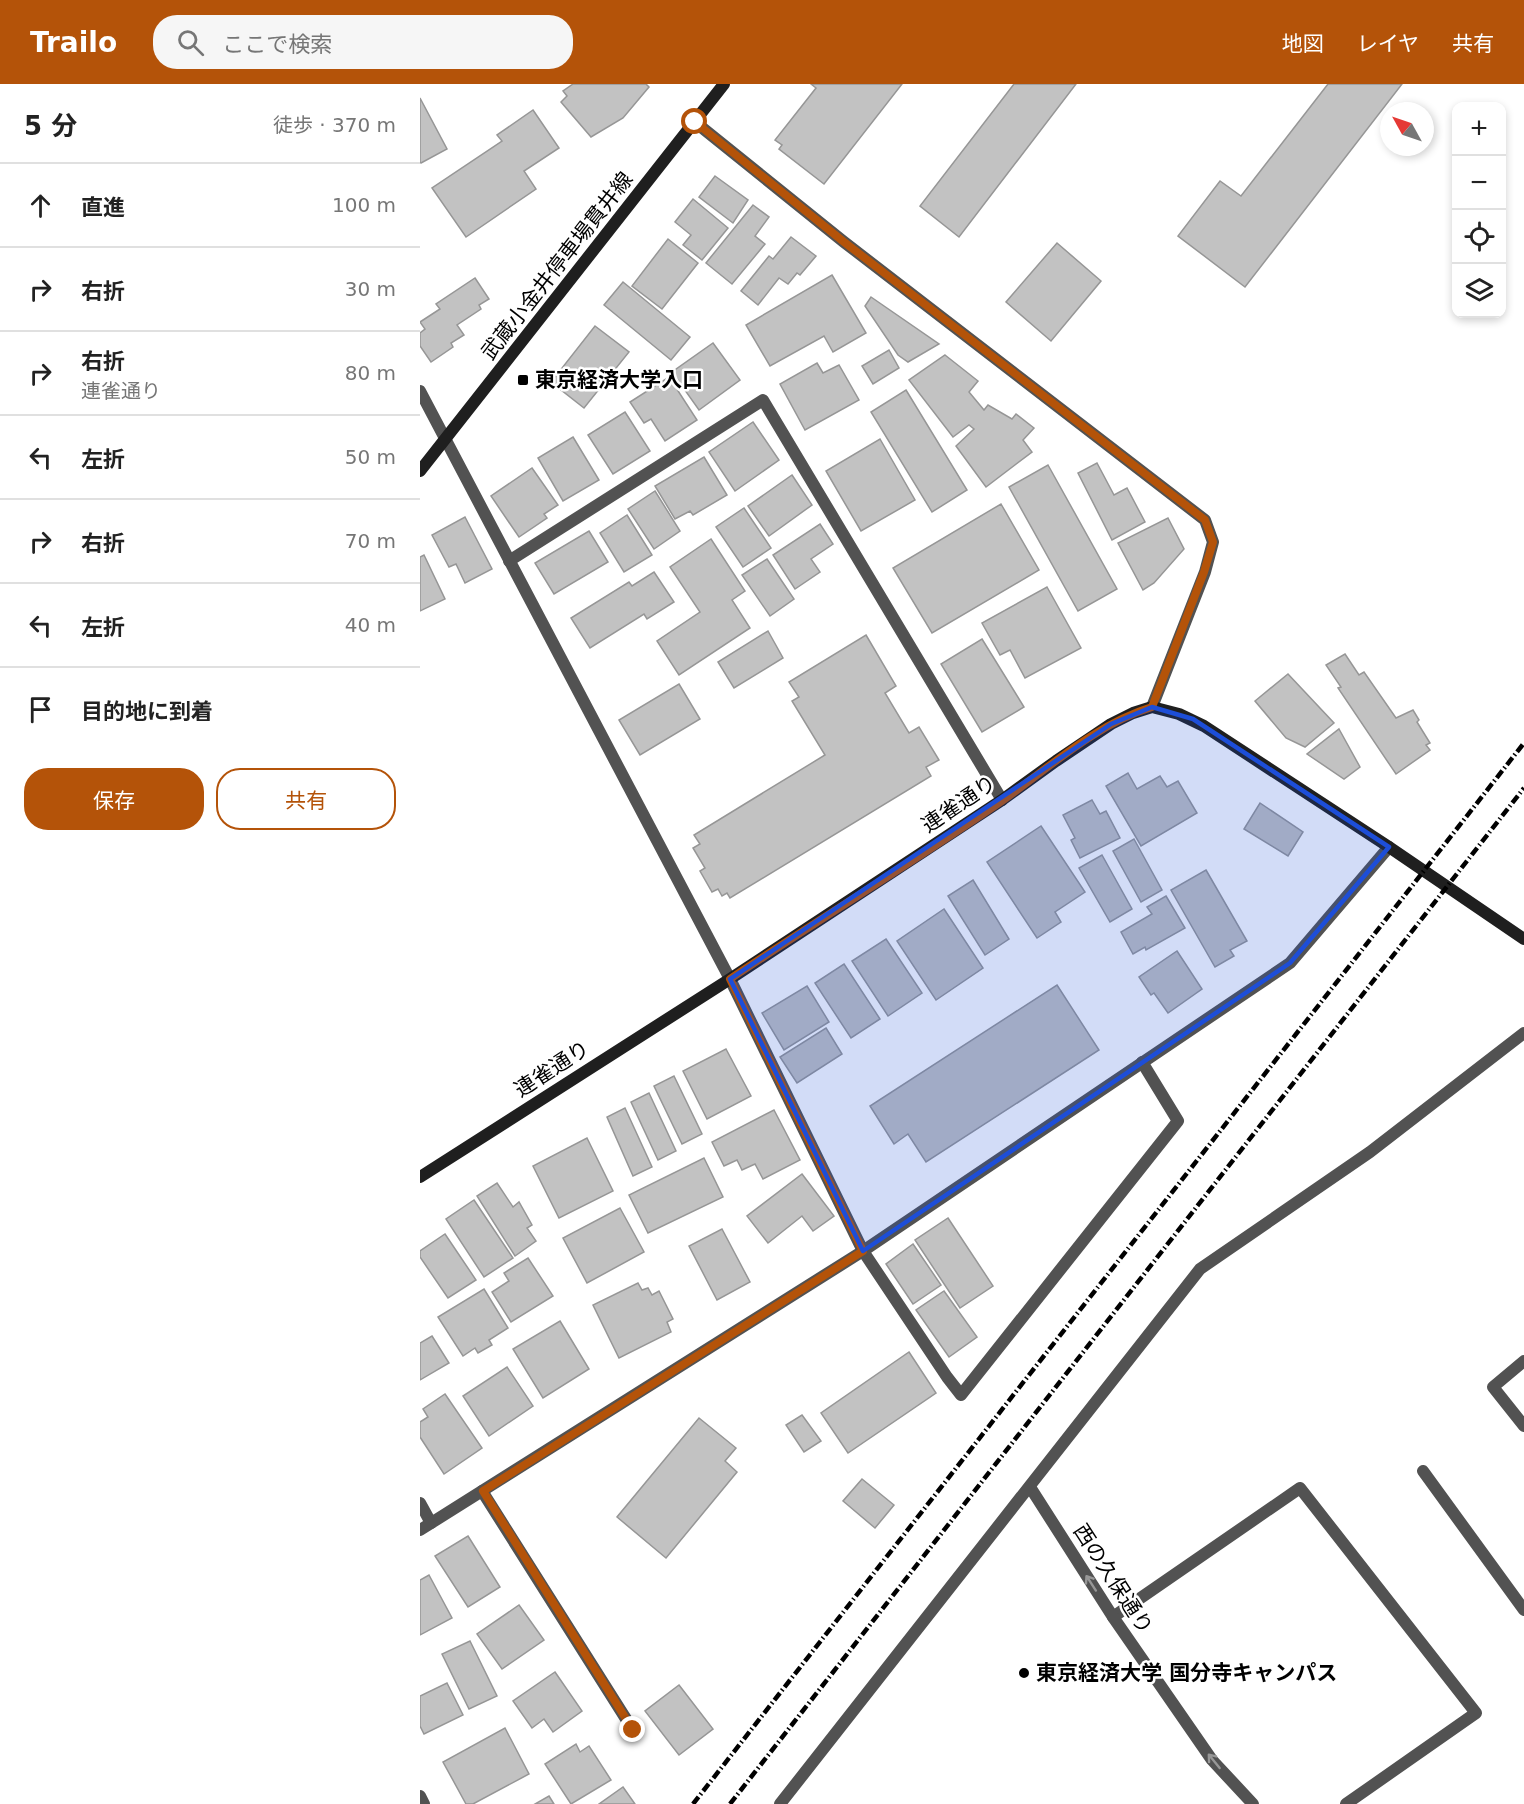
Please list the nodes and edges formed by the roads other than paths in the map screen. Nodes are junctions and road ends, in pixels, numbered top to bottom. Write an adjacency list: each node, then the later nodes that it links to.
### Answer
1 (724, 84): 2 (main road, 武蔵小金井停車場貫井線)
2 (695, 122): 4 (main road, 武蔵小金井停車場貫井線); 7 (street)
3 (420, 391): 4 (street)
4 (445, 439): 5 (main road, 武蔵小金井停車場貫井線); 6 (street)
5 (420, 471)
6 (509, 561): 8 (street); 11 (street)
7 (1152, 707): 8 (main road, 連雀通り); 9 (main road)
8 (1002, 800): 11 (main road, 連雀通り)
9 (1389, 847): 10 (main road); 13 (street)
10 (1524, 939)
11 (730, 979): 14 (main road, 連雀通り); 15 (street)
12 (1524, 1033): 19 (street)
13 (1142, 1062): 15 (street); 15 (street)
14 (420, 1177)
15 (863, 1251): 20 (street)
16 (1524, 1361): 17 (street)
17 (1524, 1426)
18 (1423, 1471): 24 (street)
19 (1030, 1487): 25 (street, 西の久保通り, one-way to 19); 29 (street)
20 (483, 1491): 22 (street); 26 (street)
21 (420, 1503): 22 (street)
22 (431, 1523): 23 (street)
23 (420, 1530)
24 (1524, 1610)
25 (1113, 1617): 30 (street, 西の久保通り, one-way to 25); 31 (street)
26 (633, 1730)
27 (420, 1796): 28 (street)
28 (424, 1804)
29 (780, 1804)
30 (1253, 1804)
31 (1346, 1804)

